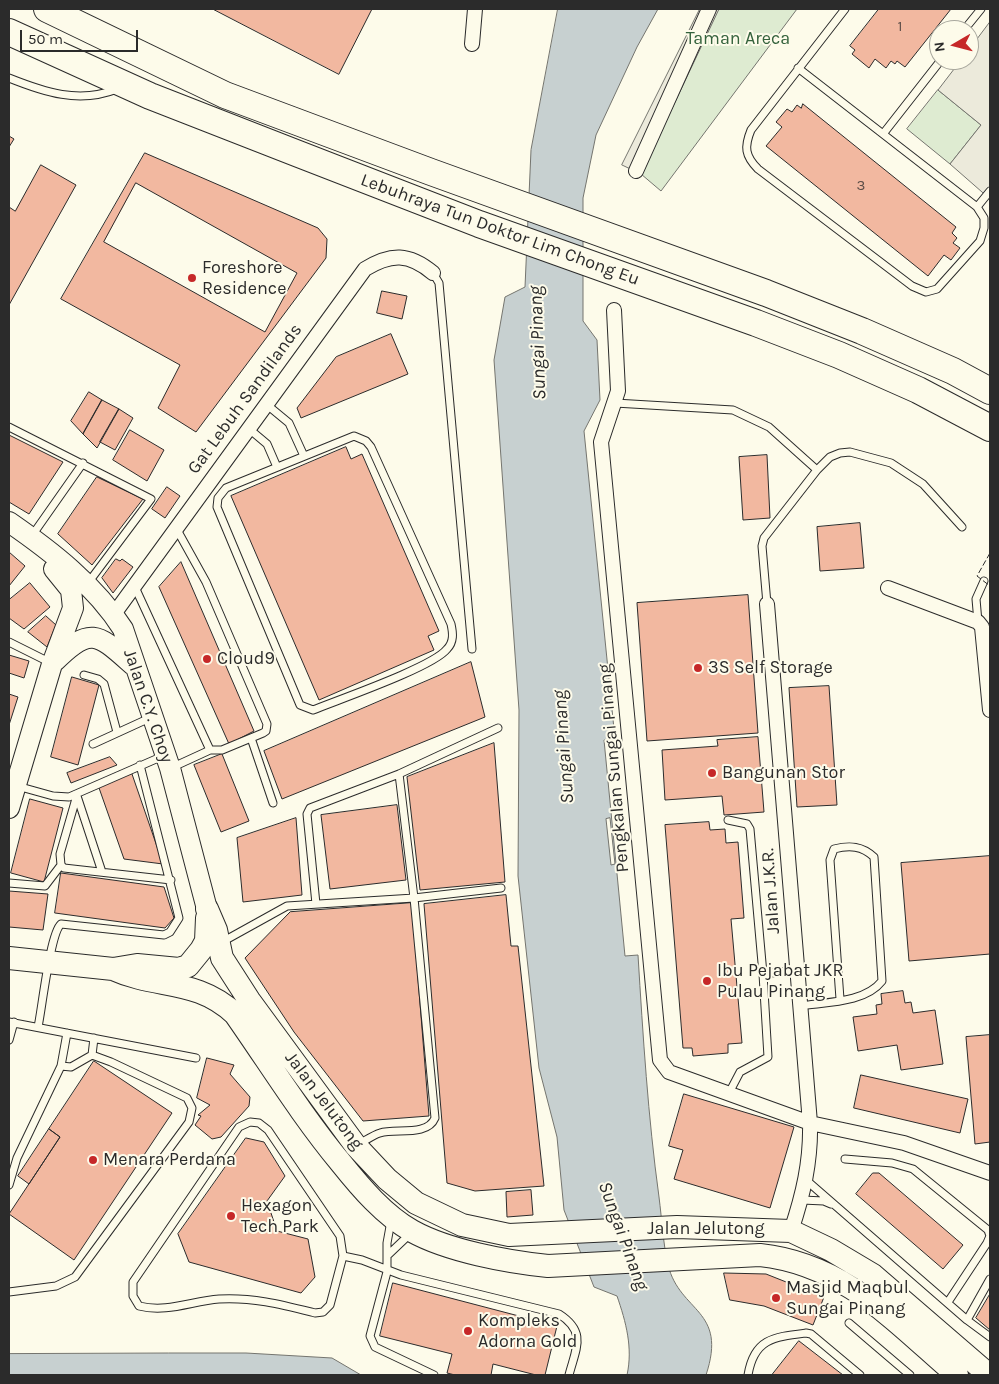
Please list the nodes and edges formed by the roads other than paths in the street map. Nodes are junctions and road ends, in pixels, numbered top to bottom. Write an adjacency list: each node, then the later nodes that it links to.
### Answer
1 (47, 9): 19 (highway, Lebuhraya Tun Doktor Lim Chong Eu)
2 (475, 9): 8 (street)
3 (709, 9): 14 (street)
4 (845, 9): 9 (lane)
5 (981, 9): 6 (lane)
6 (972, 20)
7 (9, 32): 12 (highway, Lebuhraya Tun Doktor Lim Chong Eu)
8 (472, 44)
9 (798, 68): 13 (lane); 16 (lane)
10 (933, 70): 13 (lane)
11 (9, 78): 12 (lane)
12 (126, 86): 24 (highway, Lebuhraya Tun Doktor Lim Chong Eu)
13 (883, 134): 16 (lane)
14 (636, 171)
15 (990, 192): 16 (lane)
16 (977, 207)
17 (433, 273): 20 (street, Gat Lebuh Sandilands); 41 (lane)
18 (614, 310): 21 (street, Pengkalan Sungai Pinang)
19 (990, 391)
20 (265, 403): 23 (street, Gat Lebuh Sandilands); 25 (lane)
21 (615, 403): 28 (lane); 85 (street, Pengkalan Sungai Pinang)
22 (9, 427): 26 (lane)
23 (248, 427): 27 (lane); 31 (street, Gat Lebuh Sandilands)
24 (990, 428)
25 (304, 456): 27 (lane); 27 (lane)
26 (83, 464): 32 (lane); 35 (lane)
27 (278, 467)
28 (817, 470): 30 (lane); 37 (lane, Jalan J.K.R.)
29 (9, 522): 32 (street, Jalan C.Y. Choy)
30 (962, 527)
31 (176, 528): 34 (street, Gat Lebuh Sandilands); 50 (lane)
32 (31, 537): 35 (street, Jalan C.Y. Choy); 42 (street, Jalan C.Y. Choy)
33 (984, 581): 39 (lane)
34 (134, 585): 38 (street, Gat Lebuh Sandilands); 52 (lane)
35 (86, 586): 38 (street, Jalan C.Y. Choy)
36 (888, 588): 39 (street)
37 (767, 604): 73 (street, Jalan J.K.R.)
38 (114, 614): 43 (street, Jalan C.Y. Choy)
39 (983, 630): 45 (street)
40 (9, 642): 42 (lane)
41 (472, 648)
42 (52, 664): 43 (street); 56 (street, Jalan C.Y. Choy)
43 (134, 667): 47 (street, Jalan C.Y. Choy)
44 (84, 675): 49 (lane)
45 (988, 676): 46 (street)
46 (990, 710)
47 (152, 717): 49 (lane); 53 (street, Jalan C.Y. Choy)
48 (498, 728): 55 (lane)
49 (116, 732): 51 (lane)
50 (251, 738): 52 (lane); 58 (lane)
51 (93, 744)
52 (210, 750): 53 (lane)
53 (168, 761): 54 (lane); 68 (street, Jalan C.Y. Choy)
54 (140, 765): 57 (lane); 63 (lane)
55 (398, 774): 66 (lane); 67 (lane)
56 (13, 784): 57 (lane); 59 (street, Jalan C.Y. Choy)
57 (77, 795): 61 (lane); 62 (lane)
58 (273, 803)
59 (9, 808)
60 (728, 820): 74 (lane)
61 (61, 865): 62 (lane); 64 (lane)
62 (102, 872): 63 (lane)
63 (171, 880): 71 (lane)
64 (9, 883)
65 (501, 888): 66 (lane)
66 (414, 898): 67 (lane); 87 (lane)
67 (316, 904): 69 (lane)
68 (208, 909): 69 (main road, Jalan Jelutong); 72 (main road)
69 (218, 944): 87 (main road, Jalan Jelutong)
70 (9, 958): 71 (main road)
71 (49, 963): 72 (main road); 78 (lane)
72 (113, 969): 94 (main road, Jalan Jelutong)
73 (796, 970): 74 (lane); 76 (street, Jalan J.K.R.)
74 (763, 974): 85 (lane)
75 (840, 1000): 75 (lane); 76 (lane)
76 (800, 1006): 86 (street, Jalan J.K.R.)
77 (11, 1022): 78 (lane); 81 (lane)
78 (38, 1027): 79 (lane)
79 (67, 1033): 80 (lane); 84 (lane)
80 (94, 1038): 82 (lane); 83 (lane)
81 (9, 1040)
82 (92, 1056): 84 (lane); 101 (lane)
83 (196, 1058)
84 (60, 1066): 91 (lane)
85 (729, 1093): 86 (street, Pengkalan Sungai Pinang)
86 (810, 1123): 89 (street, Pengkalan Sungai Pinang); 90 (street, Jalan J.K.R.)
87 (356, 1146): 96 (main road, Jalan Jelutong)
88 (845, 1159): 102 (lane)
89 (990, 1173)
90 (806, 1180): 92 (street, Jalan J.K.R.); 93 (lane)
91 (9, 1185)
92 (802, 1200): 93 (lane); 96 (street, Jalan J.K.R.)
93 (836, 1206): 102 (lane)
94 (392, 1216): 95 (main road, Jalan Jelutong); 97 (lane)
95 (413, 1231): 97 (lane); 111 (main road, Jalan Jelutong)
96 (792, 1231): 112 (main road, Jalan Jelutong)
97 (389, 1254): 99 (lane)
98 (343, 1256): 98 (lane); 99 (lane)
99 (387, 1272): 106 (lane); 107 (lane)
100 (990, 1279): 103 (lane)
101 (9, 1292)
102 (948, 1302): 103 (lane)
103 (967, 1320): 105 (lane)
104 (849, 1322): 110 (lane)
105 (990, 1337)
106 (434, 1375)
107 (569, 1375)
108 (748, 1375): 109 (lane)
109 (860, 1375)
110 (910, 1375)
111 (956, 1375)
112 (989, 1375)

